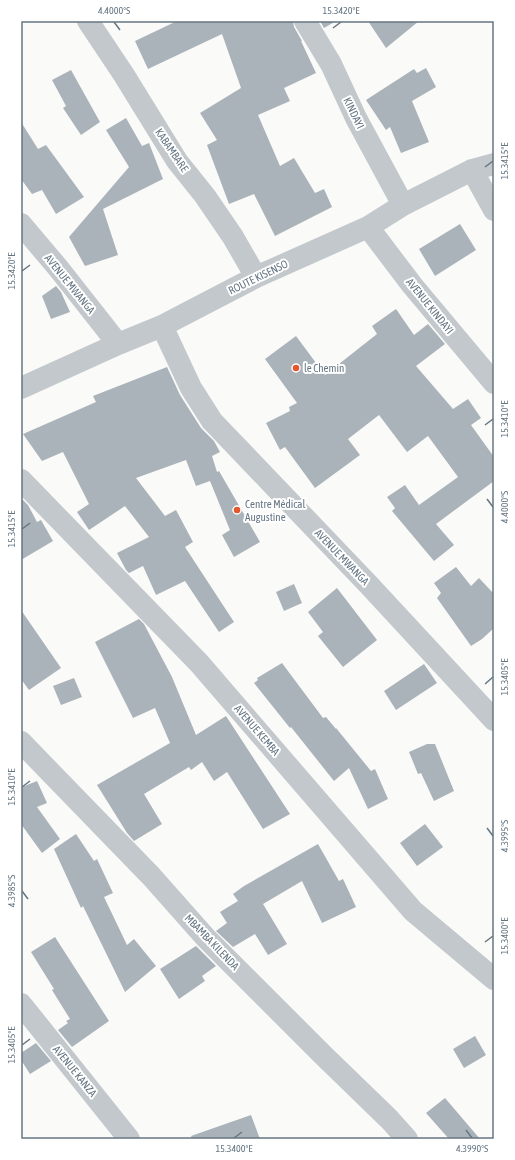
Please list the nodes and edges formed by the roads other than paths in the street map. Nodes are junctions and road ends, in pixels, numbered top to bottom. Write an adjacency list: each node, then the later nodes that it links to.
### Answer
1 (88, 21): 9 (street, KABAMBARE)
2 (305, 21): 5 (street, KINDAYI)
3 (494, 164): 4 (street, ROUTE KISENSO)
4 (472, 170): 5 (street, ROUTE KISENSO); 6 (street)
5 (404, 205): 8 (street, ROUTE KISENSO)
6 (494, 210)
7 (21, 224): 11 (street, AVENUE MWANGA)
8 (368, 227): 9 (street, ROUTE KISENSO); 12 (street, AVENUE KINDAYI)
9 (256, 277): 10 (street, ROUTE KISENSO)
10 (162, 326): 11 (street, ROUTE KISENSO); 15 (street, AVENUE MWANGA)
11 (118, 344): 13 (street, ROUTE KISENSO)
12 (494, 383)
13 (21, 388)
14 (21, 480): 17 (street, AVENUE KEMBA)
15 (494, 720)
16 (21, 742): 20 (street, MBAMBA KILENDA)
17 (494, 979)
18 (21, 1004): 19 (street, AVENUE KANZA)
19 (129, 1139)
20 (407, 1139)

